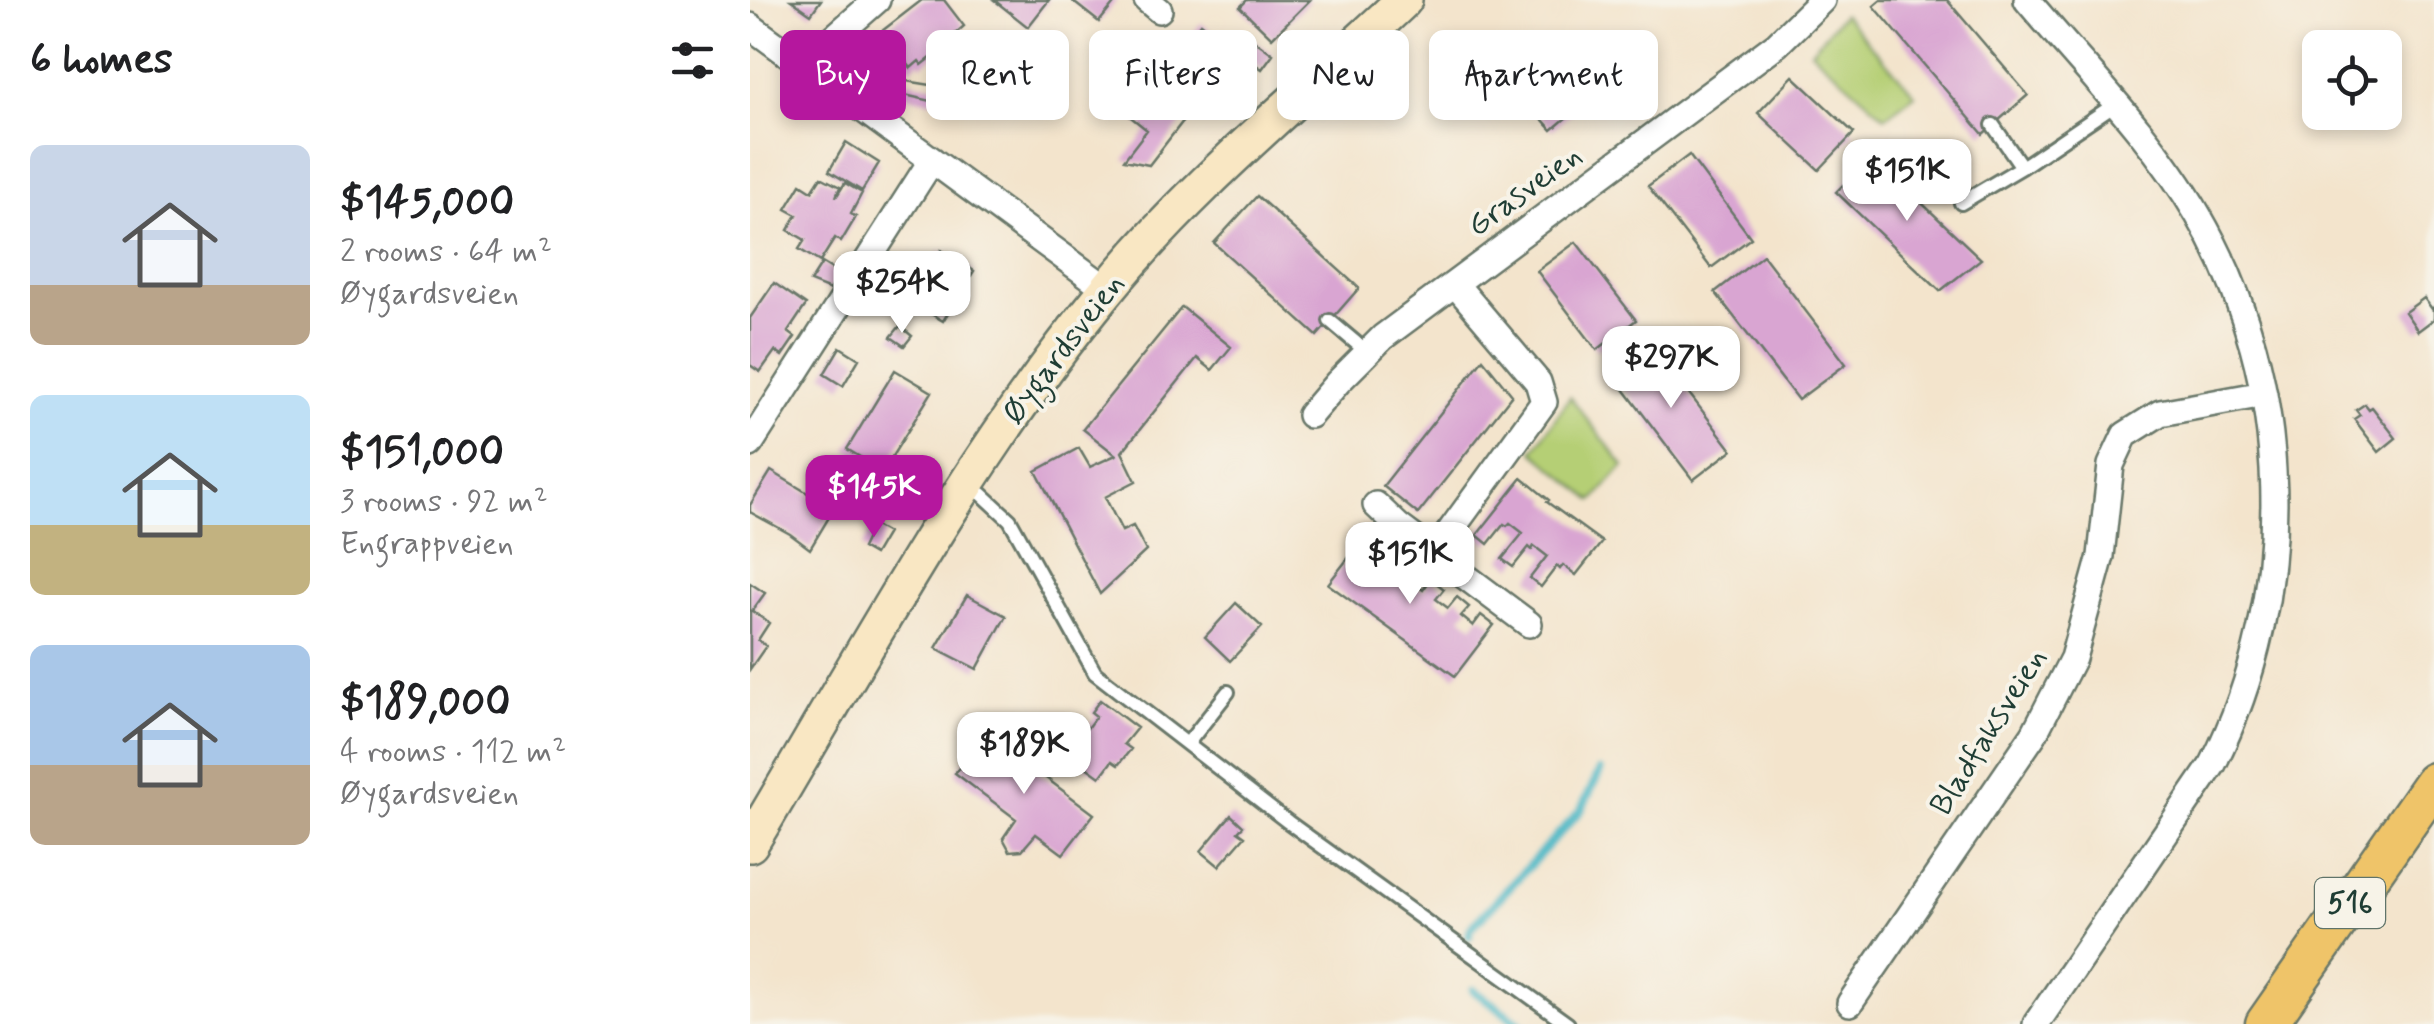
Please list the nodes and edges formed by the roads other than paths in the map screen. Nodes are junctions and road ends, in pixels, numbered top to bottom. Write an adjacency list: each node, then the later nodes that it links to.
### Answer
1 (877, 0): 6 (street)
2 (1404, 0): 15 (street, Øygardsveien)
3 (1822, 0): 14 (street, Grasveien)
4 (2027, 0): 8 (street)
5 (750, 26): 7 (street)
6 (843, 30)
7 (780, 46)
8 (2115, 104): 12 (lane); 18 (street)
9 (880, 120): 11 (street)
10 (1994, 125): 12 (lane)
11 (932, 160): 15 (street); 20 (street)
12 (2022, 166): 13 (lane)
13 (1961, 203)
14 (1455, 284): 17 (street, Grasveien); 23 (street)
15 (1107, 290): 21 (street, Øygardsveien)
16 (1330, 321): 17 (lane)
17 (1368, 353): 19 (street, Grasveien)
18 (2264, 394): 29 (street, Bladfaksveien); 31 (street)
19 (1310, 415)
20 (750, 444)
21 (965, 486): 26 (lane); 28 (street, Øygardsveien)
22 (1376, 505): 23 (street)
23 (1435, 552): 24 (street)
24 (1530, 624)
25 (1228, 692): 26 (lane)
26 (1188, 743): 30 (lane)
27 (2434, 783): 32 (main road, 516)
28 (750, 844)
29 (1850, 1003)
30 (1568, 1024)
31 (2036, 1024)
32 (2266, 1024)

